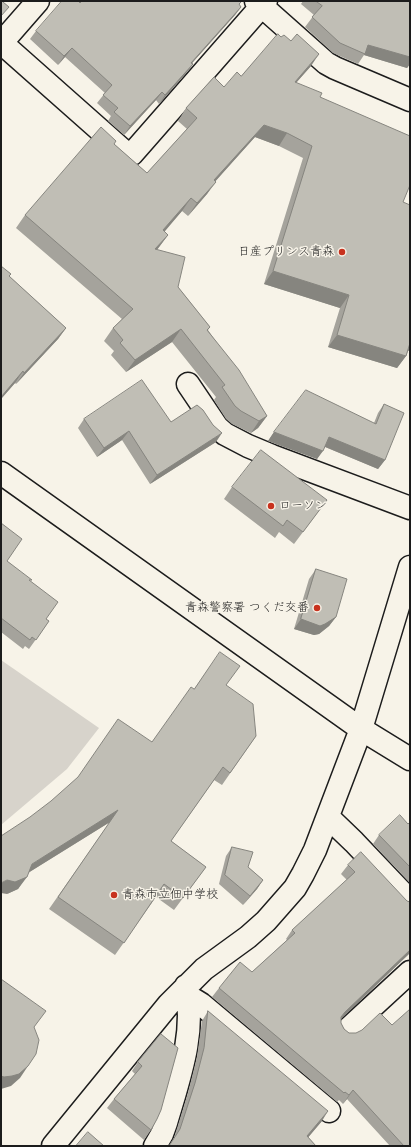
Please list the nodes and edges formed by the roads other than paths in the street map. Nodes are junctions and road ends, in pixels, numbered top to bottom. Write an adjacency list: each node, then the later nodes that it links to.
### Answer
1 (38, 1): 2 (street)
2 (261, 3): 3 (street)
3 (410, 100)
4 (188, 384): 6 (street)
5 (1, 473): 8 (street)
6 (410, 508)
7 (410, 567): 8 (street)
8 (361, 729): 9 (street); 10 (street)
9 (410, 759)
10 (328, 817): 11 (street); 13 (street)
11 (410, 901)
12 (410, 972): 14 (street)
13 (187, 991): 15 (street); 16 (street); 17 (street)
14 (348, 1030)
15 (329, 1111)
16 (165, 1142)
17 (53, 1146)

